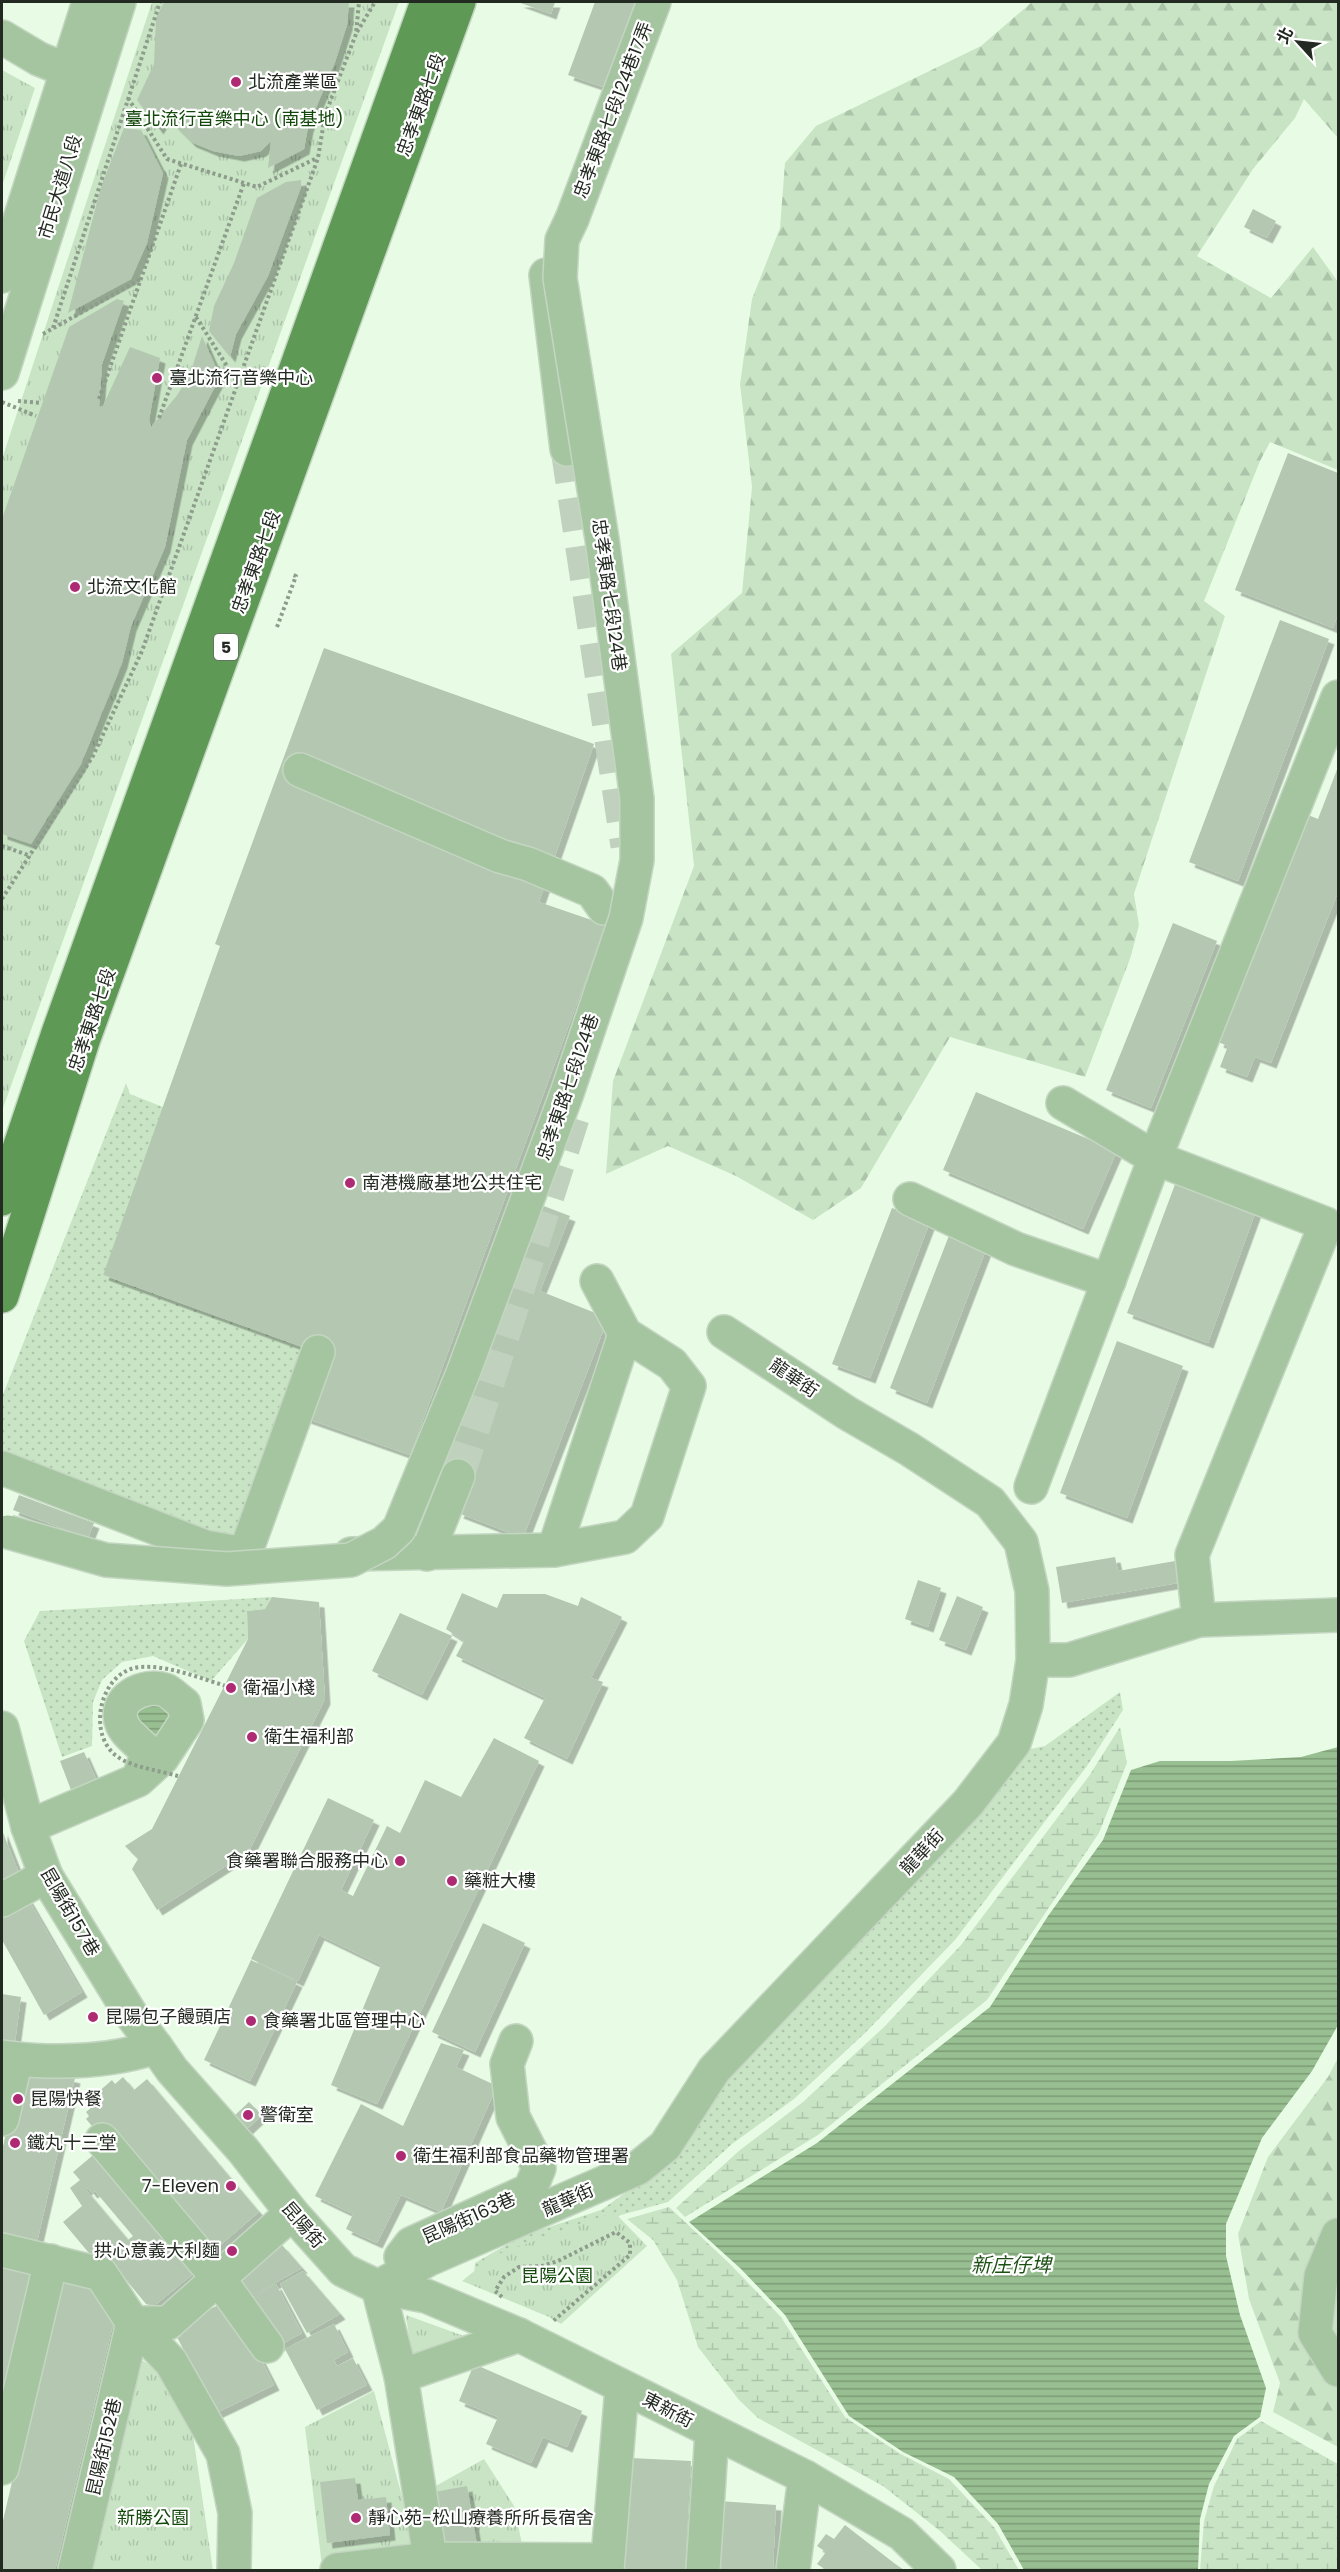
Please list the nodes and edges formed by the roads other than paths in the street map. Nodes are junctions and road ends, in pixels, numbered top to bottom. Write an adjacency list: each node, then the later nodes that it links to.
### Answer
1 (88, 2): 7 (street, 市民大道八段)
2 (118, 2): 7 (street, 市民大道八段)
3 (427, 2): 17 (main road, 忠孝東路七段 / 5)
4 (459, 2): 21 (main road, 忠孝東路七段 / 5)
5 (654, 2): 8 (street, 忠孝東路七段124巷17弄)
6 (2, 37): 7 (street)
7 (80, 76): 9 (street, 市民大道八段); 10 (street, 市民大道八段)
8 (567, 230): 11 (street); 28 (street, 忠孝東路七段124巷, bridge)
9 (2, 276)
10 (2, 373)
11 (567, 448)
12 (1338, 697): 16 (street)
13 (300, 770): 14 (street)
14 (604, 908)
15 (1063, 1103): 16 (street)
16 (1155, 1158): 20 (street); 33 (street)
17 (2, 1199)
18 (910, 1199): 20 (street)
19 (597, 1281): 23 (street)
20 (1109, 1281): 27 (street)
21 (2, 1296)
22 (724, 1332): 34 (street, 龍華街)
23 (625, 1334): 29 (street); 29 (street)
24 (318, 1352): 30 (street)
25 (2, 1468): 30 (street)
26 (458, 1476): 31 (street)
27 (1031, 1487)
28 (5, 1531)
29 (554, 1550): 31 (street)
30 (244, 1554): 31 (street)
31 (427, 1554)
32 (1338, 1615): 33 (street)
33 (1199, 1620): 34 (street)
34 (1033, 1660): 50 (street, 龍華街)
35 (2, 1728): 37 (street, 昆陽街157巷)
36 (138, 1780): 37 (street)
37 (28, 1827): 38 (street, 昆陽街157巷)
38 (46, 1876): 39 (street); 41 (street, 昆陽街157巷)
39 (2, 1900)
40 (516, 2041): 50 (street, 昆陽街163巷)
41 (156, 2047): 42 (street); 45 (street, 昆陽街)
42 (9, 2058): 43 (street)
43 (2, 2119)
44 (102, 2140): 49 (street)
45 (292, 2213): 49 (street); 50 (street, 昆陽街)
46 (1338, 2235): 54 (street)
47 (2, 2250): 48 (street)
48 (51, 2261): 51 (street); 58 (street)
49 (219, 2279): 51 (street); 53 (street)
50 (378, 2287): 52 (street, 東新街); 55 (street)
51 (133, 2323): 62 (street, 昆陽街152巷); 63 (street)
52 (524, 2338): 55 (street); 56 (street, 東新街)
53 (267, 2346)
54 (1338, 2370)
55 (401, 2376): 60 (street)
56 (622, 2387): 57 (street, 東新街); 61 (street)
57 (712, 2432): 59 (street, 東新街); 65 (street)
58 (2, 2468)
59 (805, 2477): 66 (street); 67 (street, 東新街)
60 (431, 2565): 61 (street); 64 (street)
61 (607, 2565)
62 (75, 2571)
63 (234, 2571)
64 (337, 2571)
65 (703, 2571)
66 (793, 2571)
67 (939, 2571)

